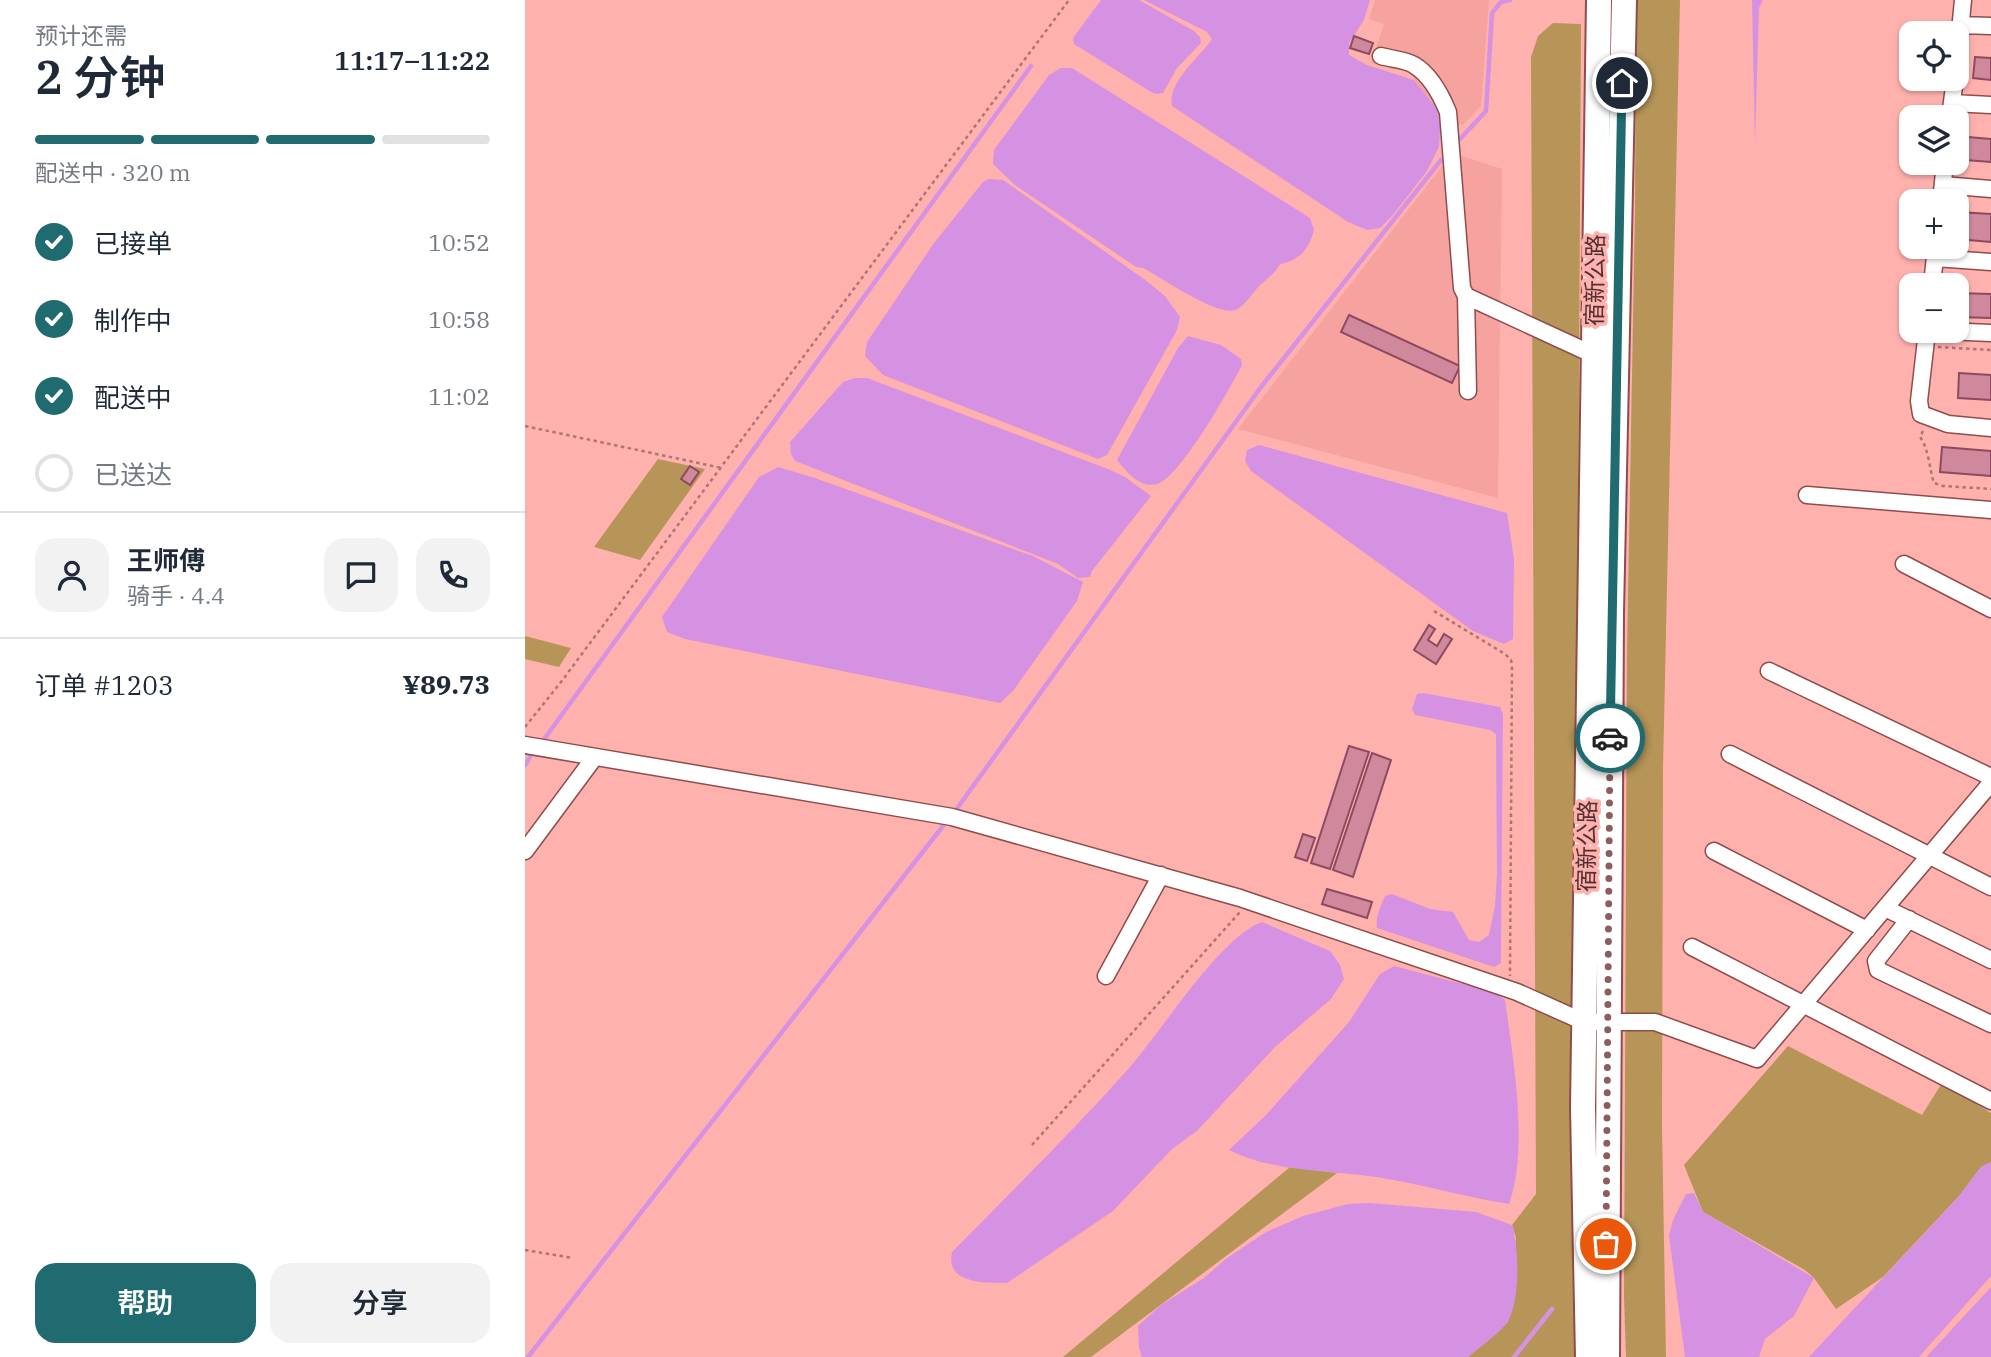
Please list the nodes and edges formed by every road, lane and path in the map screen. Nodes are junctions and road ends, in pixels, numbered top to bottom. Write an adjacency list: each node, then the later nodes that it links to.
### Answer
1 (1069, 0): 26 (path)
2 (1599, 0): 21 (highway, 宿新公路)
3 (1623, 0): 54 (highway, 宿新公路)
4 (1963, 0): 5 (street)
5 (1961, 21)
6 (1969, 25): 7 (street)
7 (1991, 26)
8 (1381, 56): 15 (street)
9 (1991, 105): 10 (street)
10 (1969, 108)
11 (1991, 189): 12 (street)
12 (1969, 191)
13 (1969, 258): 14 (street)
14 (1991, 262)
15 (1466, 296): 21 (street); 22 (street)
16 (1969, 332): 17 (street)
17 (1991, 333)
18 (1926, 343): 23 (street)
19 (1950, 343): 20 (path)
20 (1991, 350)
21 (1594, 355): 54 (highway, 宿新公路)
22 (1468, 391)
23 (1930, 419): 25 (street); 27 (path)
24 (525, 426): 26 (path)
25 (1991, 428)
26 (722, 468): 34 (path)
27 (1991, 489)
28 (1807, 495): 29 (street)
29 (1991, 510)
30 (1904, 564): 31 (street)
31 (1991, 608)
32 (1434, 611): 52 (path)
33 (1769, 671): 38 (street)
34 (525, 727)
35 (525, 745): 37 (street)
36 (1730, 754): 42 (street)
37 (594, 758): 40 (street); 43 (street)
38 (1991, 777)
39 (1991, 783): 42 (street)
40 (525, 851)
41 (1714, 851): 48 (street)
42 (1929, 855): 44 (street); 46 (street)
43 (1161, 875): 45 (street); 51 (street)
44 (1991, 887)
45 (1249, 902): 52 (street); 57 (path)
46 (1885, 908): 47 (street); 48 (street)
47 (1909, 919): 50 (street); 55 (street)
48 (1867, 930): 53 (street)
49 (1692, 947): 53 (street)
50 (1991, 960)
51 (1106, 976)
52 (1510, 990): 54 (street)
53 (1804, 1004): 54 (street); 56 (street)
54 (1596, 1022): 60 (highway, 宿新公路); 61 (highway, 宿新公路)
55 (1991, 1024)
56 (1991, 1101)
57 (1032, 1145)
58 (525, 1250): 59 (path)
59 (573, 1258)
60 (1588, 1357)
61 (1607, 1357)

